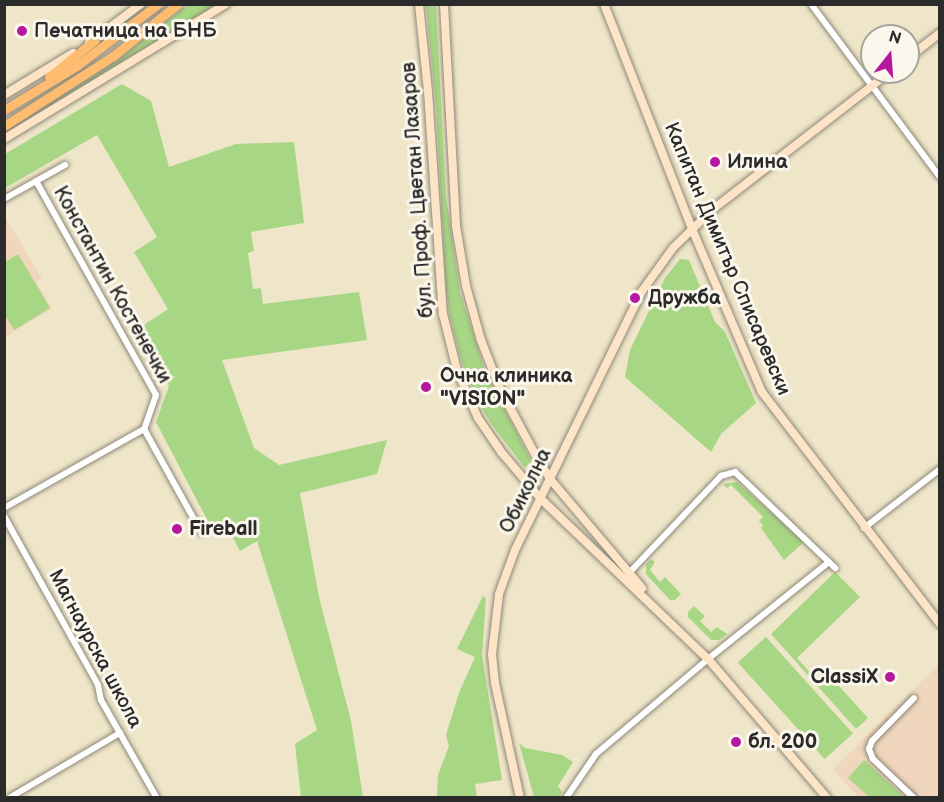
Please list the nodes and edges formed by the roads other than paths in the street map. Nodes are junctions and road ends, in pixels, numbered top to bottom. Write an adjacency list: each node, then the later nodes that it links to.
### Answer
1 (141, 4): 10 (main road)
2 (158, 4): 14 (main road)
3 (178, 4): 16 (main road)
4 (226, 4): 17 (main road)
5 (419, 4): 26 (main road, бул. Проф. Цветан Лазаров)
6 (444, 4): 25 (main road, бул. Проф. Цветан Лазаров)
7 (604, 4): 22 (main road, Капитан Димитър Списаревски)
8 (811, 4): 12 (street)
9 (939, 33): 11 (main road)
10 (95, 40): 13 (main road); 14 (main road)
11 (920, 48)
12 (872, 85): 19 (street); 22 (main road, Обиколна)
13 (4, 95)
14 (24, 98): 15 (main road)
15 (4, 110)
16 (4, 126)
17 (4, 139)
18 (66, 165): 20 (street)
19 (939, 177)
20 (36, 181): 21 (street); 23 (street, Константин Костенечки)
21 (4, 199)
22 (692, 229): 25 (main road, Обиколна); 29 (main road, Капитан Димитър Списаревски)
23 (144, 429): 27 (street); 30 (street)
24 (939, 469): 29 (street)
25 (550, 479): 26 (main road, Обиколна); 33 (main road, бул. Проф. Цветан Лазаров)
26 (541, 499): 34 (main road, бул. Проф. Цветан Лазаров); 41 (main road, Обиколна)
27 (4, 508)
28 (4, 516): 38 (street, Магнаурска школа)
29 (864, 528): 35 (main road, Капитан Димитър Списаревски)
30 (201, 532)
31 (829, 562): 32 (street); 33 (street); 36 (street)
32 (835, 568)
33 (629, 573): 34 (main road, бул. Проф. Цветан Лазаров)
34 (665, 616): 36 (main road, бул. Проф. Цветан Лазаров)
35 (939, 624)
36 (708, 659): 42 (street); 43 (main road, бул. Проф. Цветан Лазаров)
37 (914, 698): 44 (street)
38 (120, 733): 39 (street); 40 (street, Магнаурска школа)
39 (9, 798)
40 (158, 798)
41 (520, 798)
42 (566, 798)
43 (827, 798)
44 (914, 798)

